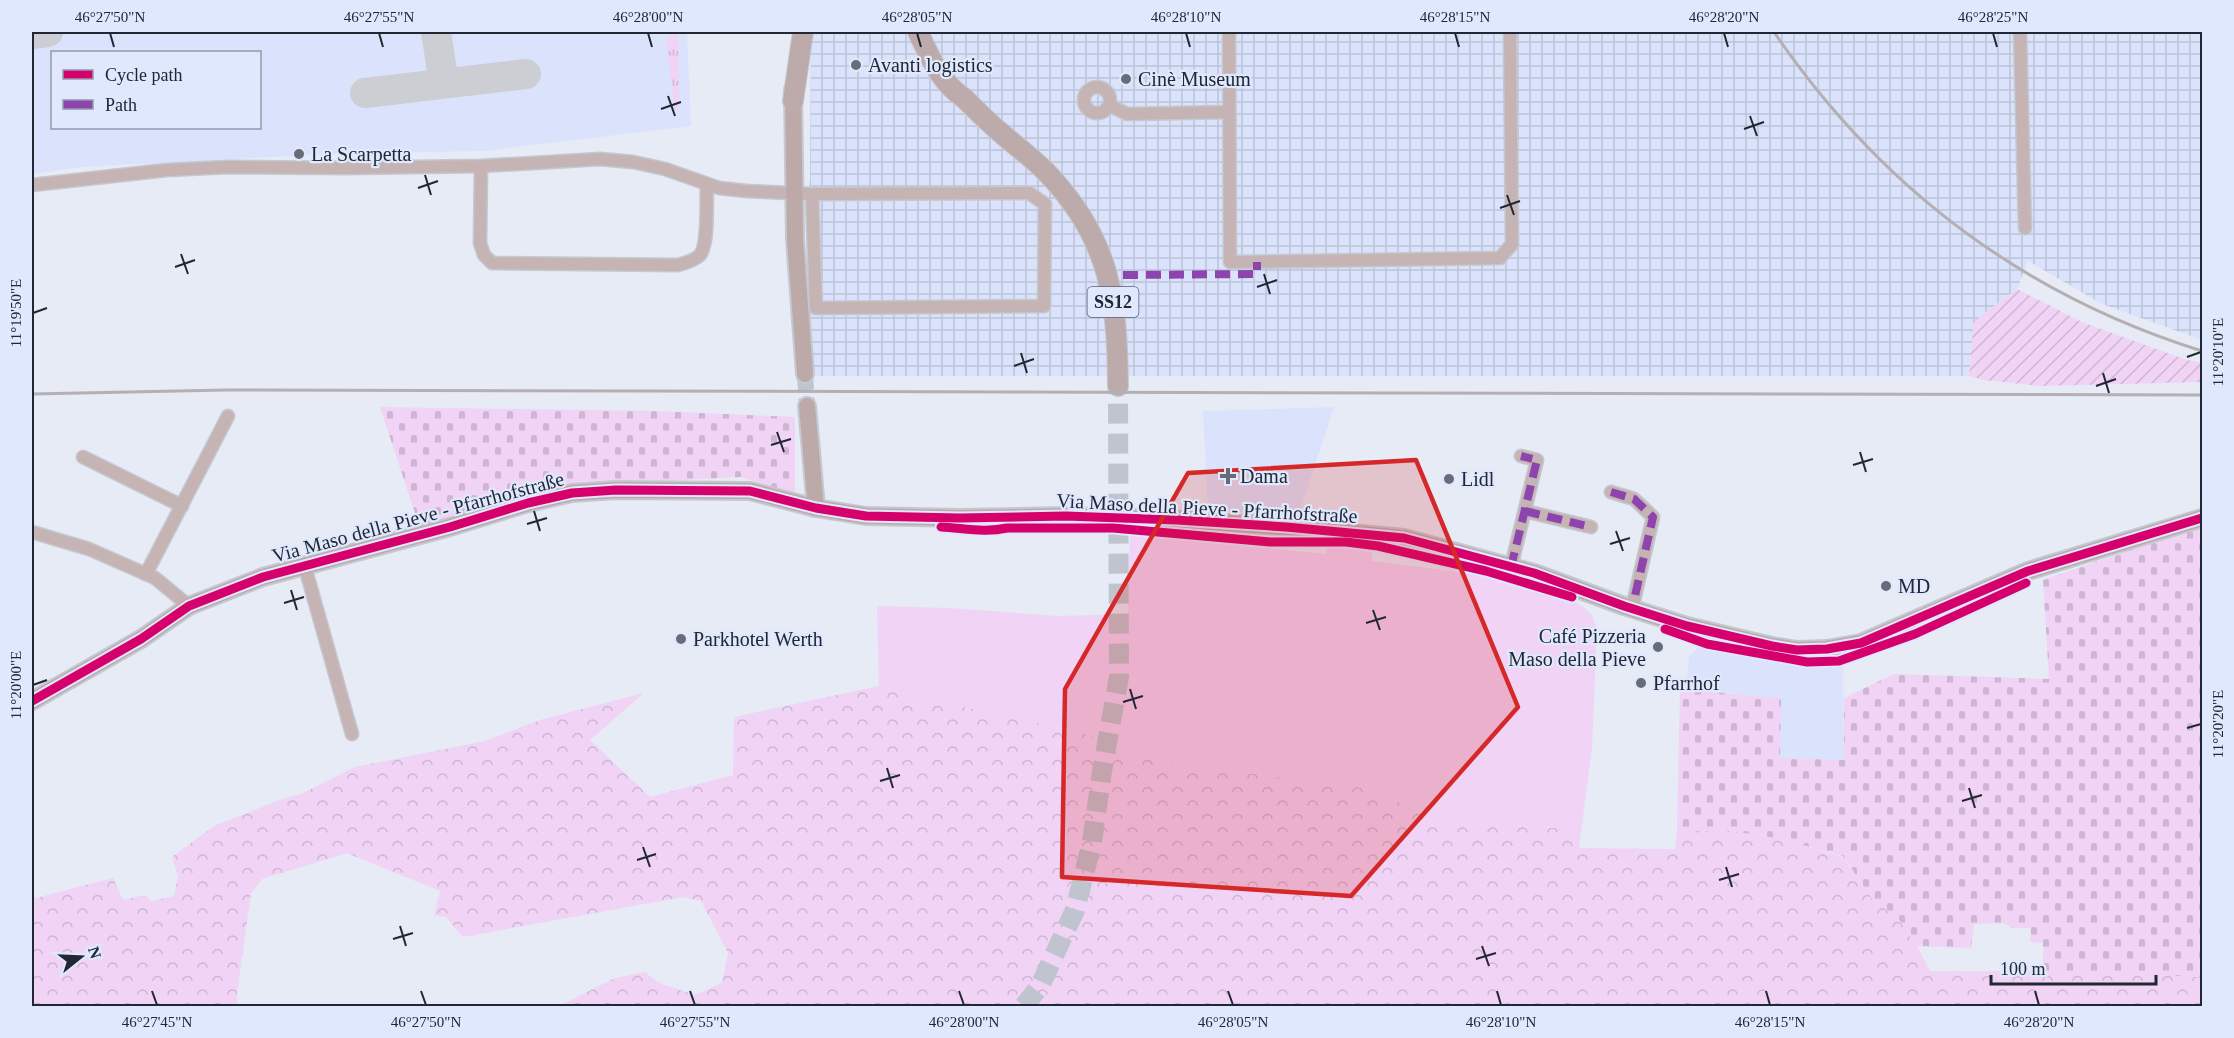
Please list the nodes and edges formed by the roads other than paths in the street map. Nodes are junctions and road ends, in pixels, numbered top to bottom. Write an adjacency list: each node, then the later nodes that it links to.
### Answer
1 (794, 32): 8 (street)
2 (803, 32): 8 (main road)
3 (1229, 32): 10 (street)
4 (1510, 32): 10 (street)
5 (2020, 32): 16 (street)
6 (926, 34): 7 (main road, SS12); 7 (main road, SS12)
7 (964, 98): 18 (main road, SS12)
8 (793, 101): 14 (street)
9 (1109, 105): 10 (street)
10 (1229, 112)
11 (481, 166): 12 (street); 13 (street); 13 (street)
12 (32, 184)
13 (706, 184): 14 (street)
14 (794, 194): 15 (street); 17 (street)
15 (812, 194): 15 (street)
16 (2025, 228)
17 (805, 374)
18 (1118, 386)
19 (807, 406): 25 (street)
20 (228, 416): 24 (street)
21 (1521, 456): 26 (street)
22 (83, 457): 24 (street)
23 (1611, 492): 34 (street)
24 (182, 506): 32 (street)
25 (816, 508): 30 (street, Via Maso della Pieve - Pfarrhofstraße); 31 (street, Via Maso della Pieve - Pfarrhofstraße)
26 (1525, 511): 28 (street); 31 (street)
27 (2202, 518): 34 (street, Via Maso della Pieve - Pfarrhofstraße)
28 (1591, 527)
29 (32, 532): 32 (street)
30 (305, 567): 33 (street, Via Maso della Pieve - Pfarrhofstraße); 36 (street)
31 (1511, 567): 34 (street, Via Maso della Pieve - Pfarrhofstraße)
32 (146, 574): 33 (street)
33 (189, 606): 35 (street, Via Maso della Pieve - Pfarrhofstraße)
34 (1632, 609)
35 (32, 701)
36 (352, 734)

